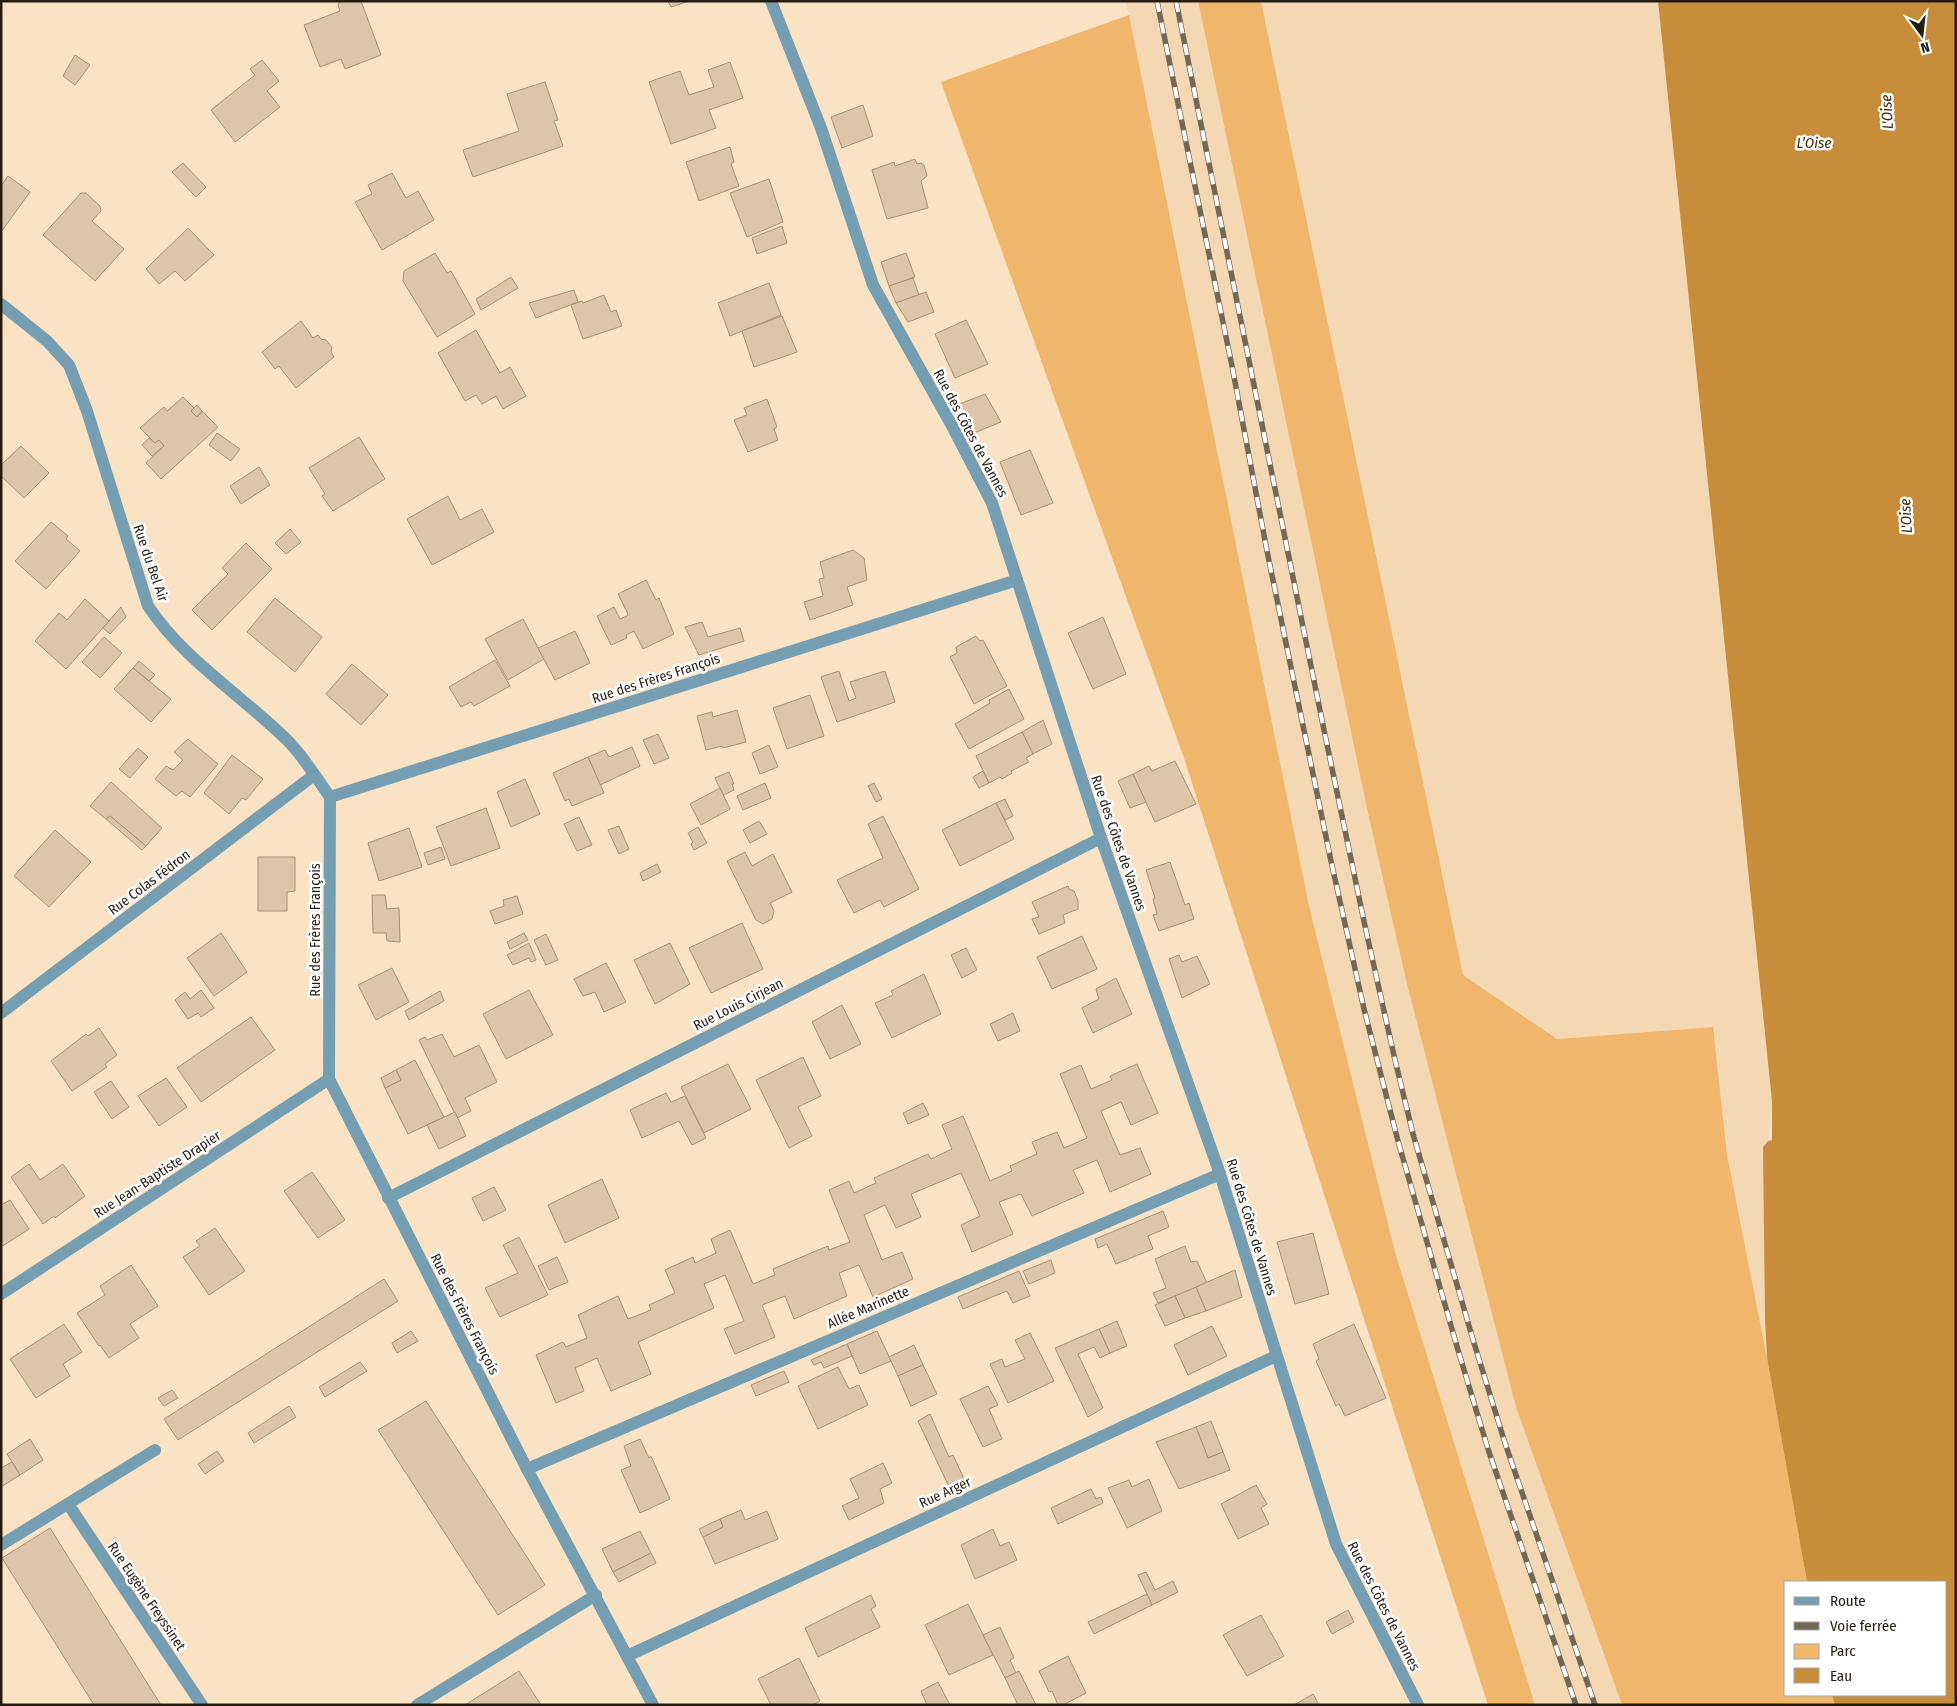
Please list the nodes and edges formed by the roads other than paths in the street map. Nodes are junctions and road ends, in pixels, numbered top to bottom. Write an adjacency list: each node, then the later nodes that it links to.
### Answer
1 (772, 1): 3 (street, Rue des Côtes de Vannes)
2 (1, 304): 4 (street, Rue du Bel Air)
3 (1017, 580): 5 (street, Rue des Frères François); 6 (street, Rue des Côtes de Vannes)
4 (314, 775): 5 (street, Rue du Bel Air); 7 (street, Rue Colas Fédron)
5 (330, 797): 8 (street, Rue des Frères François)
6 (1101, 838): 9 (street, Rue des Côtes de Vannes); 10 (street, Rue Louis Cirjean)
7 (1, 1013)
8 (329, 1079): 10 (street, Rue des Frères François); 11 (street, Rue Jean-Baptiste Drapier)
9 (1220, 1174): 12 (street, Rue des Côtes de Vannes); 14 (street, Allée Marinette)
10 (388, 1198): 14 (street, Rue des Frères François)
11 (1, 1294)
12 (1276, 1356): 18 (street, Rue Arger); 22 (street, Rue des Côtes de Vannes)
13 (154, 1450): 15 (street)
14 (527, 1469): 17 (street, Rue des Frères François)
15 (68, 1504): 16 (street); 19 (street, Rue Eugène Freyssinet)
16 (1, 1544)
17 (596, 1595): 18 (street, Rue des Frères François); 20 (street)
18 (627, 1656): 21 (street, Rue des Frères François)
19 (202, 1705)
20 (417, 1705)
21 (654, 1705)
22 (1418, 1705)

